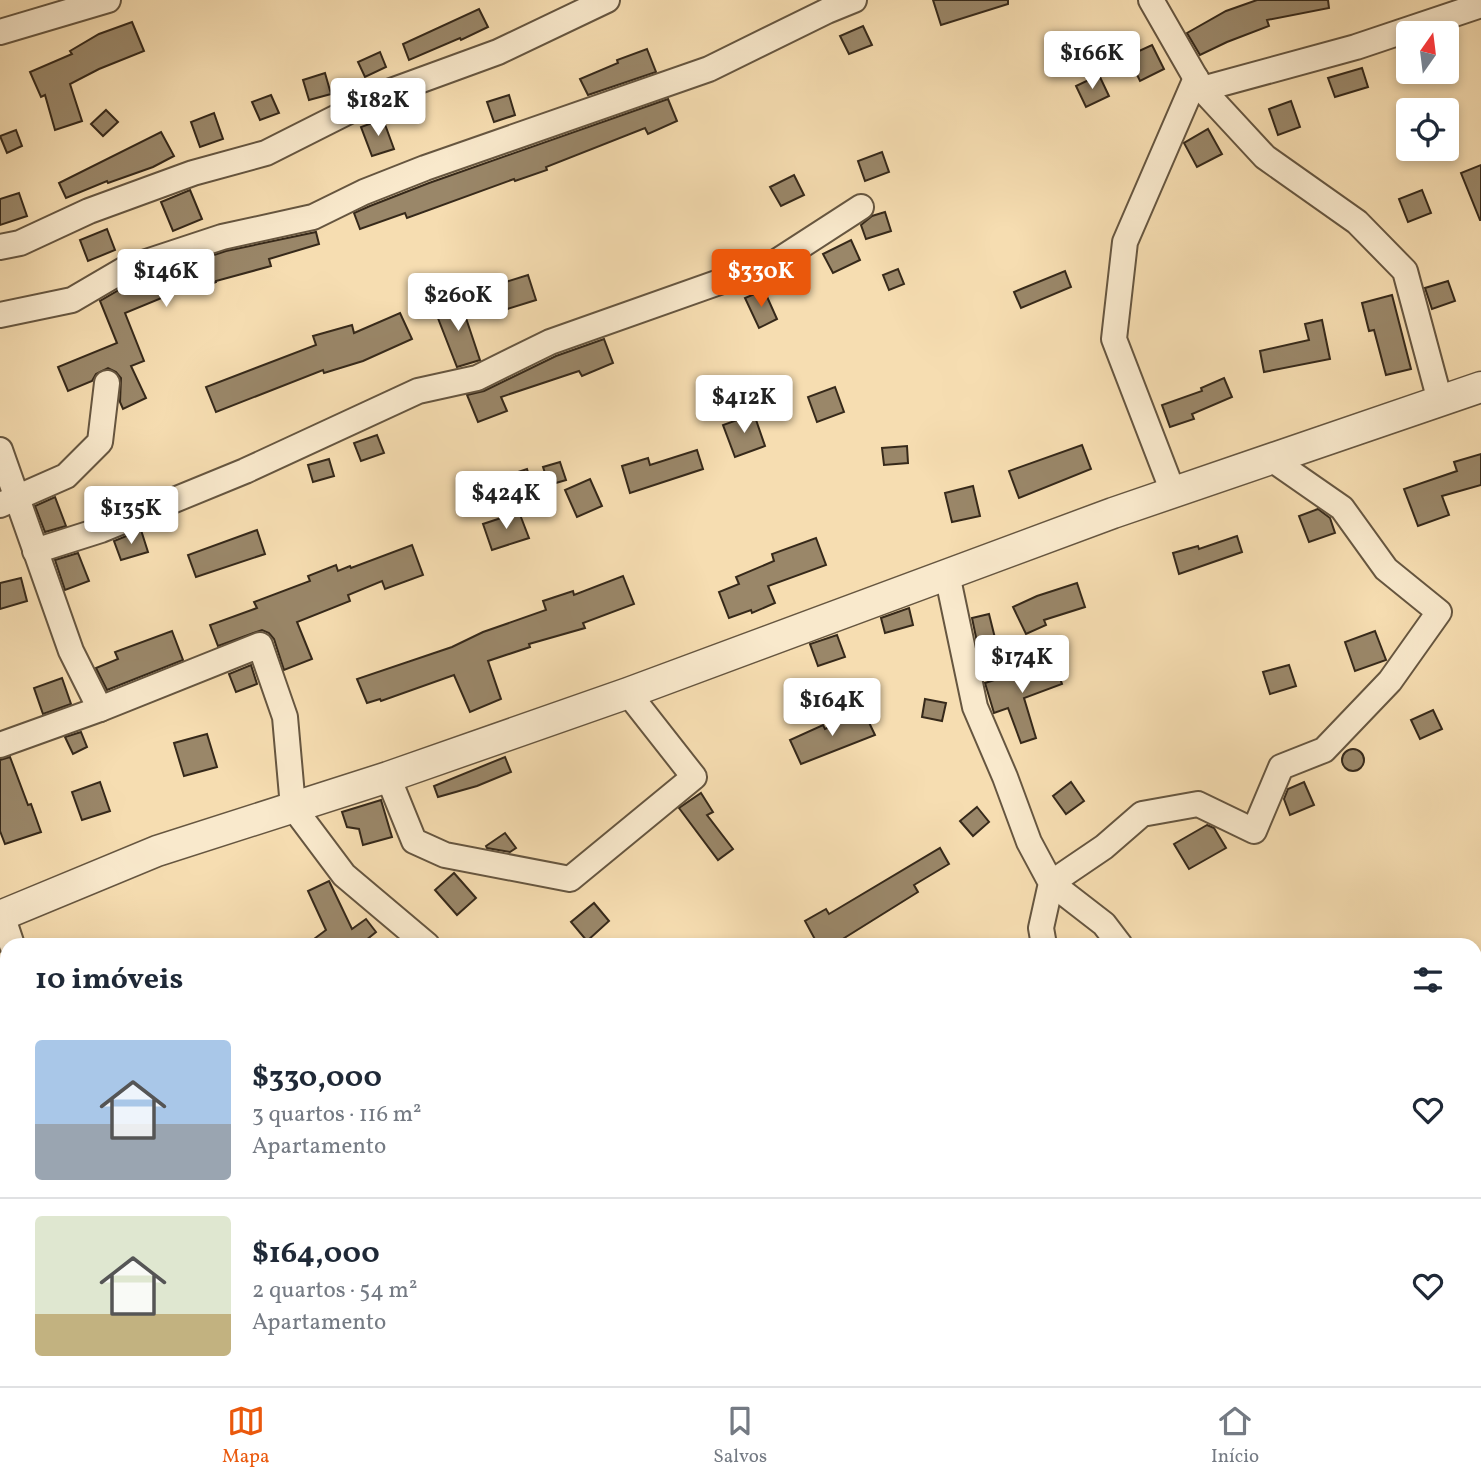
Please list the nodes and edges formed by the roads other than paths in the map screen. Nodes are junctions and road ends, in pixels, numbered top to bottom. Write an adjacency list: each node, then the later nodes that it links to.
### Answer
1 (108, 0): 6 (street)
2 (607, 0): 9 (street)
3 (853, 0): 10 (street)
4 (1152, 0): 7 (street)
5 (1481, 5): 7 (street)
6 (0, 32)
7 (1199, 83): 13 (street); 16 (street)
8 (861, 207): 18 (street)
9 (0, 247)
10 (0, 315)
11 (107, 383): 17 (street)
12 (1481, 387): 13 (street)
13 (1440, 401): 15 (street)
14 (0, 450): 17 (street)
15 (1270, 458): 16 (street); 25 (street)
16 (1173, 492): 19 (street)
17 (8, 502): 18 (street)
18 (35, 551): 21 (street)
19 (947, 575): 20 (street); 25 (street)
20 (628, 693): 23 (street); 23 (street)
21 (100, 709): 22 (street); 24 (street)
22 (0, 745)
23 (388, 777): 24 (street)
24 (293, 807): 26 (street); 28 (street)
25 (1051, 883): 29 (street); 30 (street)
26 (1, 915): 27 (street)
27 (9, 938)
28 (419, 938)
29 (1043, 938)
30 (1115, 938)

